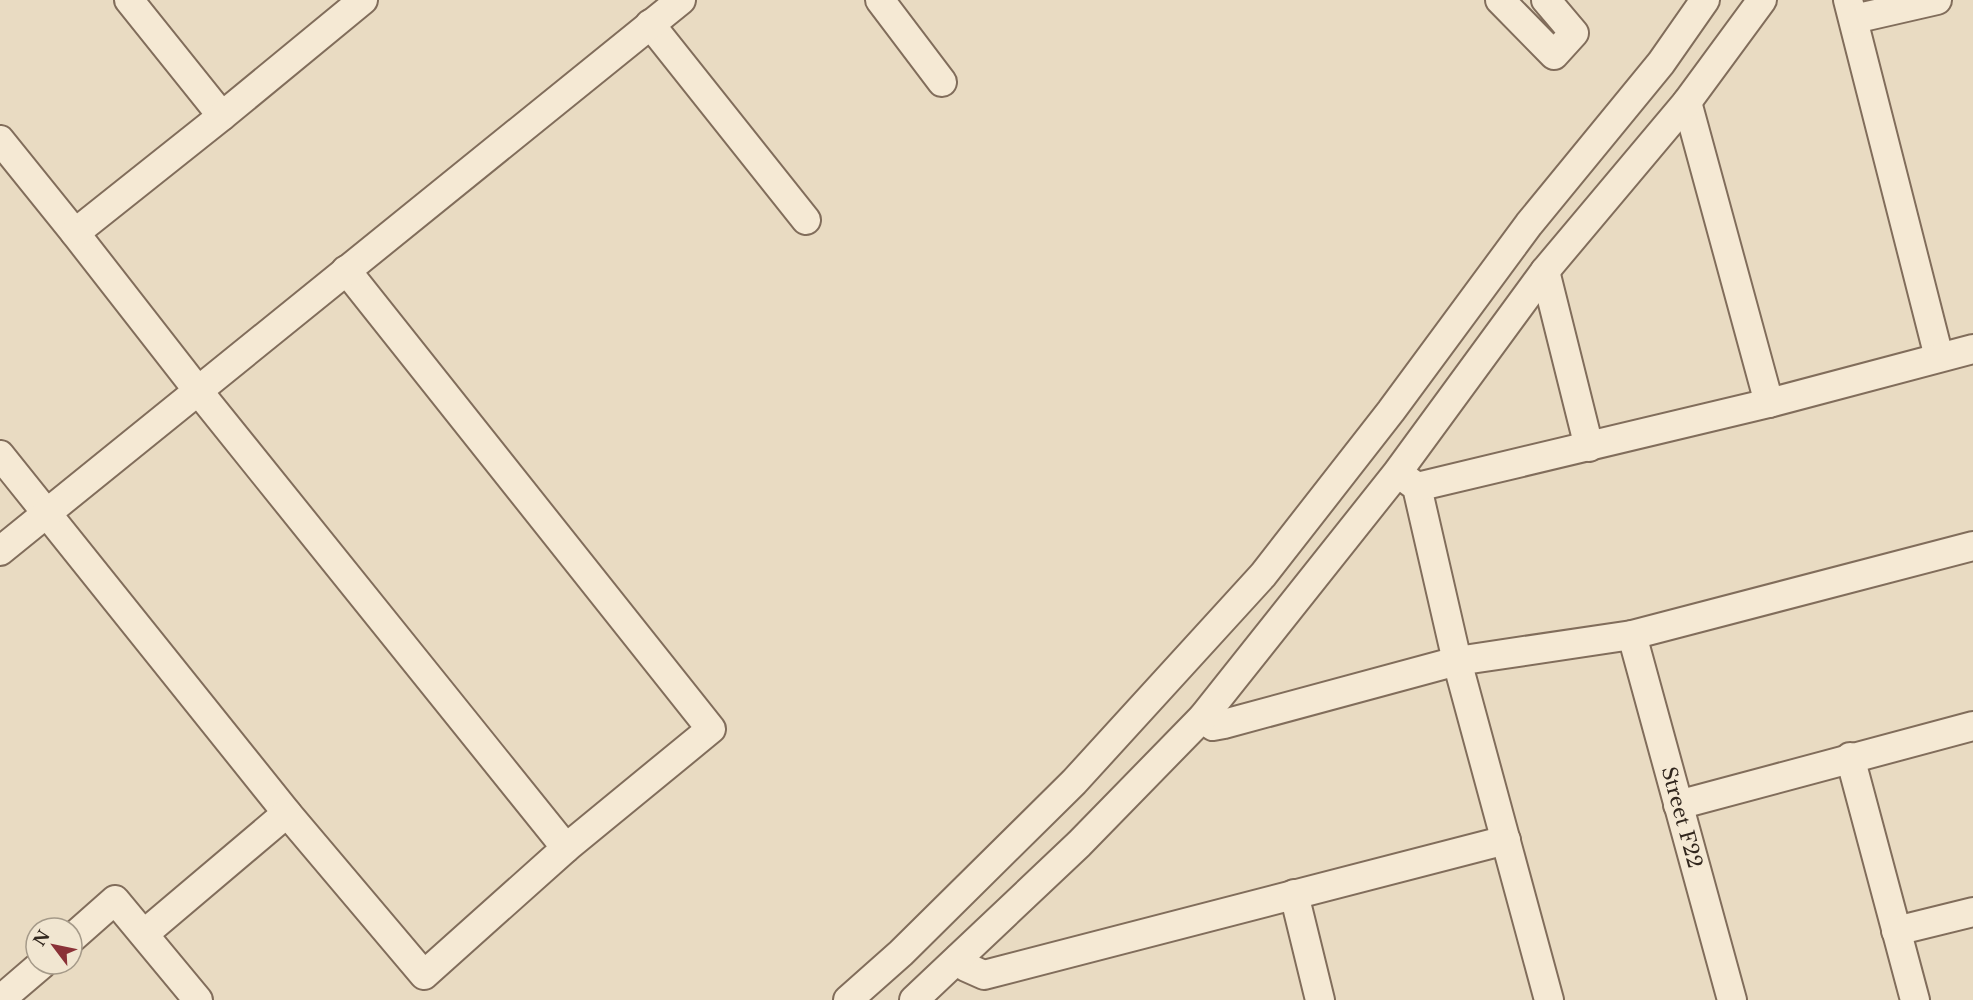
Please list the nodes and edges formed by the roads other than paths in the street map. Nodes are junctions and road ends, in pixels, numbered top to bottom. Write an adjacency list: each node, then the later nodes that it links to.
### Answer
1 (129, 0): 14 (street)
2 (363, 0): 14 (street)
3 (681, 0): 11 (street)
4 (880, 0): 12 (street)
5 (1500, 0): 6 (street)
6 (1546, 0)
7 (1705, 0): 48 (street)
8 (1762, 0): 13 (street)
9 (1937, 0): 10 (street)
10 (1851, 10): 21 (street)
11 (650, 24): 16 (street); 18 (street)
12 (942, 82)
13 (1686, 102): 19 (street); 23 (street)
14 (222, 116): 17 (street)
15 (0, 140): 17 (street)
16 (806, 220)
17 (75, 233): 22 (street)
18 (346, 270): 22 (street); 38 (street)
19 (1545, 271): 24 (street); 26 (street)
20 (1973, 349): 21 (street)
21 (1939, 357): 23 (street)
22 (199, 392): 27 (street); 38 (street)
23 (1769, 403): 24 (street)
24 (1589, 447): 26 (street)
25 (0, 455): 27 (street)
26 (1407, 480): 31 (street); 32 (street)
27 (47, 512): 29 (street); 36 (street)
28 (1973, 546): 30 (street)
29 (0, 551)
30 (1632, 635): 31 (street); 35 (street, Street F22)
31 (1457, 661): 32 (street); 37 (street)
32 (1203, 717): 44 (street)
33 (1973, 726): 34 (street)
34 (1850, 757): 35 (street); 42 (street)
35 (1678, 805): 52 (street, Street F22)
36 (287, 813): 38 (street); 43 (street)
37 (1506, 840): 39 (street); 51 (street)
38 (566, 848)
39 (1294, 894): 44 (street); 50 (street)
40 (1973, 912): 42 (street)
41 (84, 927): 43 (street)
42 (1896, 932): 53 (street)
43 (144, 934): 47 (street)
44 (959, 958): 49 (street)
45 (28, 976): 46 (street)
46 (0, 1000)
47 (198, 1000)
48 (848, 1000)
49 (914, 1000)
50 (1320, 1000)
51 (1549, 1000)
52 (1732, 1000)
53 (1915, 1000)

